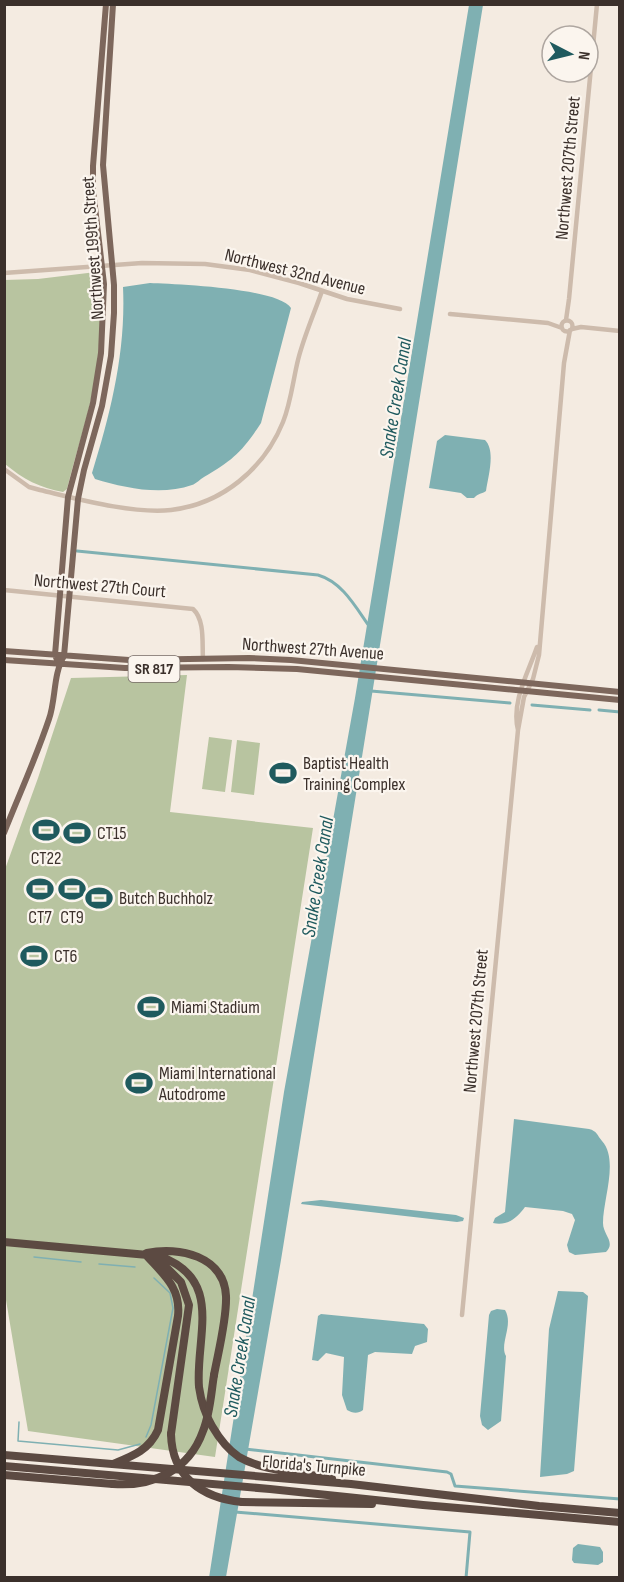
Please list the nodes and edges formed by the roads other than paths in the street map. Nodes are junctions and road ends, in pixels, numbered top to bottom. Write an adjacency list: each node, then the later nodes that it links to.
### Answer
1 (106, 4): 5 (main road, Northwest 199th Street)
2 (113, 4): 4 (main road, Northwest 199th Street)
3 (597, 4): 10 (street, Northwest 207th Street)
4 (112, 265): 5 (street, Northwest 32nd Avenue); 7 (street, Northwest 32nd Avenue); 14 (main road, Northwest 199th Street)
5 (103, 266): 6 (street, Northwest 32nd Avenue); 13 (main road, Northwest 199th Street)
6 (4, 273)
7 (322, 291): 8 (street, Northwest 32nd Avenue); 14 (street)
8 (400, 309)
9 (450, 314): 10 (street)
10 (567, 325): 11 (street); 28 (street, Northwest 207th Street)
11 (620, 331)
12 (4, 469): 13 (street)
13 (68, 497): 14 (street); 16 (main road, Northwest 199th Street)
14 (78, 499): 17 (main road, Northwest 199th Street)
15 (4, 590): 16 (street, Northwest 27th Court)
16 (59, 595): 17 (street, Northwest 27th Court); 19 (main road, Northwest 199th Street)
17 (69, 596): 20 (main road, Northwest 199th Street); 21 (street, Northwest 27th Court)
18 (4, 651): 19 (main road, Northwest 27th Avenue / SR 817)
19 (55, 655): 20 (main road, Northwest 27th Avenue / SR 817); 25 (main road, Northwest 199th Street)
20 (64, 656): 24 (main road, Northwest 27th Avenue / SR 817); 25 (main road, Northwest 199th Street)
21 (203, 658): 22 (main road, Northwest 27th Avenue / SR 817); 24 (main road, Northwest 27th Avenue / SR 817)
22 (249, 658): 26 (main road); 28 (main road, Northwest 27th Avenue / SR 817)
23 (4, 660): 25 (main road, Northwest 27th Avenue / SR 817)
24 (155, 660): 27 (main road)
25 (59, 665): 27 (main road, Northwest 27th Avenue / SR 817); 34 (main road, Northwest 199th Street)
26 (248, 667): 27 (main road, Northwest 27th Avenue / SR 817); 30 (main road, Northwest 27th Avenue / SR 817)
27 (154, 669)
28 (527, 682): 29 (main road, Northwest 27th Avenue / SR 817); 30 (street, Northwest 207th Street)
29 (596, 690): 31 (main road, Northwest 27th Avenue / SR 817); 32 (main road)
30 (523, 691): 32 (main road, Northwest 27th Avenue / SR 817); 38 (street, Northwest 207th Street)
31 (620, 692)
32 (595, 698): 33 (main road, Northwest 27th Avenue / SR 817)
33 (620, 700)
34 (4, 833)
35 (4, 1242): 36 (highway)
36 (137, 1255): 37 (highway); 41 (highway, bridge)
37 (147, 1257): 40 (highway); 42 (highway); 43 (highway, bridge)
38 (462, 1315)
39 (8, 1455): 40 (highway, Florida's Turnpike)
40 (112, 1464): 42 (highway, Florida's Turnpike)
41 (7, 1471): 43 (highway, Florida's Turnpike)
42 (351, 1484): 44 (highway, Florida's Turnpike)
43 (423, 1505): 45 (highway, Florida's Turnpike)
44 (620, 1513)
45 (620, 1522)

